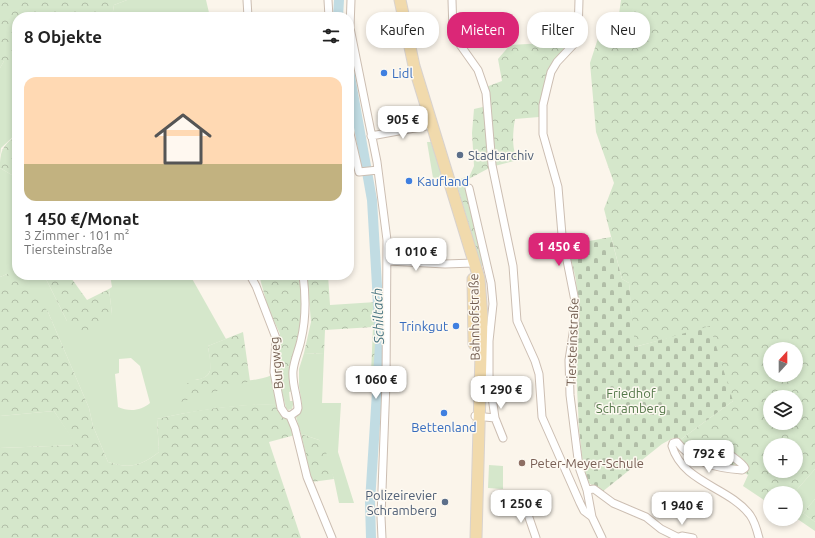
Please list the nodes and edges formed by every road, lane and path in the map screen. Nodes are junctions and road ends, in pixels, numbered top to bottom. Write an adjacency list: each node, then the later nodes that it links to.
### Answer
1 (247, 0): 9 (street)
2 (328, 0): 10 (street)
3 (351, 0): 11 (street)
4 (400, 0): 13 (main road)
5 (452, 0): 29 (street)
6 (573, 0): 8 (street, Tiersteinstraße)
7 (580, 0): 8 (street, Tiersteinstraße)
8 (578, 11): 27 (street, Tiersteinstraße)
9 (248, 12)
10 (329, 12)
11 (351, 12)
12 (354, 49): 14 (street)
13 (431, 125): 14 (street); 19 (main road)
14 (371, 136): 16 (street)
15 (354, 150): 16 (street)
16 (375, 170): 18 (street)
17 (469, 188): 24 (street)
18 (388, 261): 19 (street, Bahnhofstraße); 32 (street)
19 (474, 263): 23 (main road, Bahnhofstraße)
20 (253, 280): 22 (street, Burgweg)
21 (304, 280): 22 (street)
22 (290, 416): 31 (street, Burgweg)
23 (477, 416): 24 (street); 33 (main road, Bahnhofstraße); 34 (main road, Bahnhofstraße)
24 (495, 418): 25 (street)
25 (503, 438)
26 (719, 445): 40 (street)
27 (587, 490): 29 (street, Tiersteinstraße); 30 (street)
28 (524, 503): 35 (street)
29 (592, 517): 36 (street, Tiersteinstraße)
30 (661, 529): 37 (street); 38 (street)
31 (332, 538)
32 (382, 538)
33 (470, 538)
34 (476, 538)
35 (536, 538)
36 (602, 538)
37 (667, 538)
38 (677, 538): 39 (street)
39 (693, 538)
40 (759, 538)

